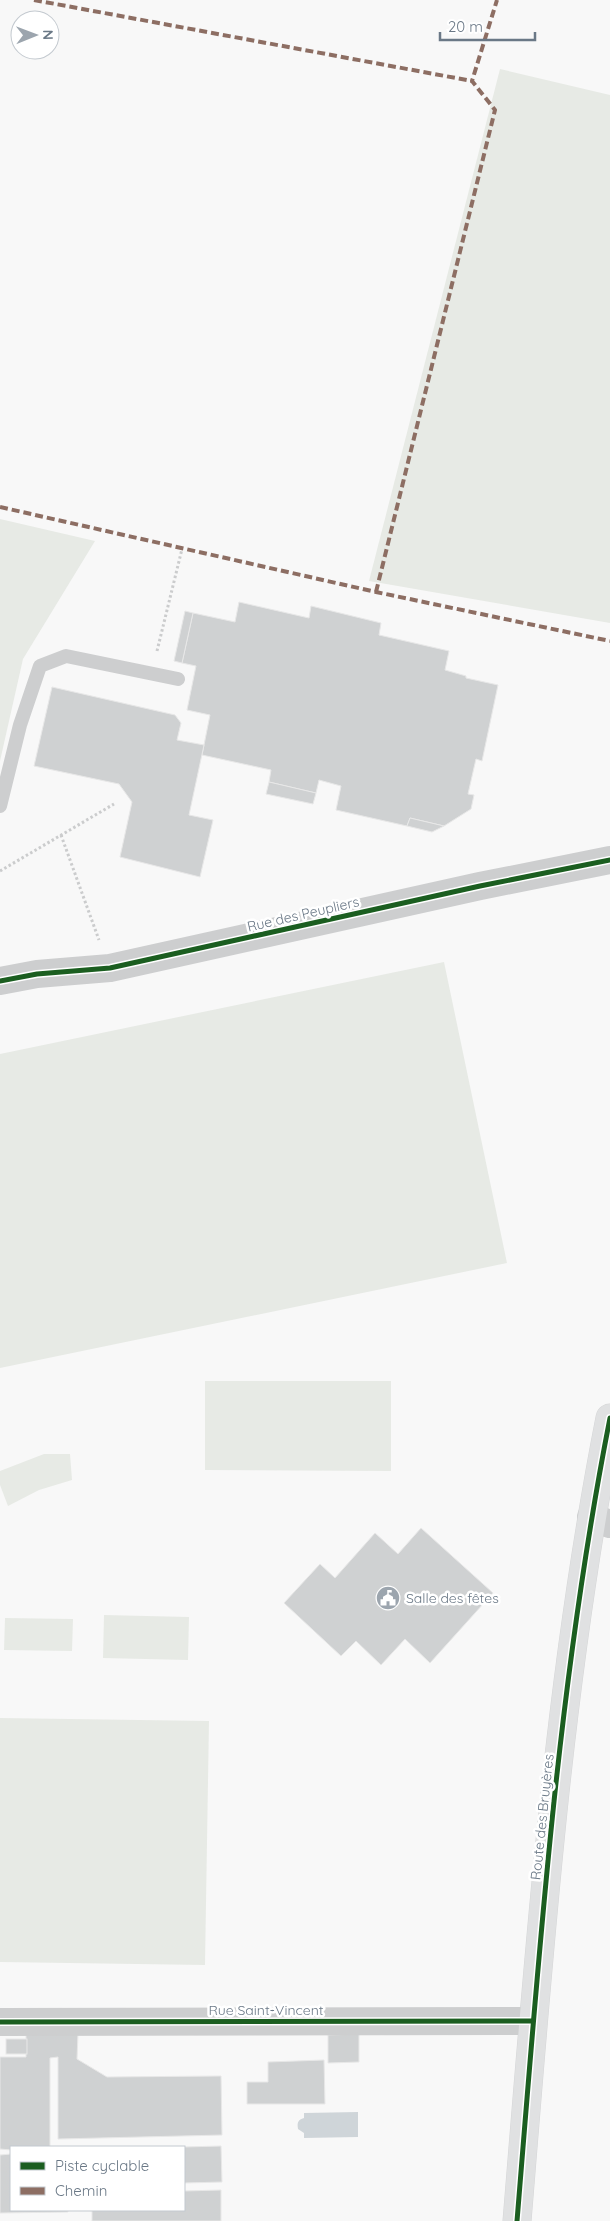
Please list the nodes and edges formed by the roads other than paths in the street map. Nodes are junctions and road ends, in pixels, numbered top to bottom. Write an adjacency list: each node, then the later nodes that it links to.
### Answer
1 (178, 679): 2 (lane)
2 (0, 806)
3 (610, 860): 4 (street, Rue des Peupliers)
4 (0, 981)
5 (610, 1418): 6 (main road, Route des Bruyères)
6 (600, 1520): 7 (main road, Route des Bruyères)
7 (533, 2020): 8 (street, Rue Saint-Vincent); 9 (main road, Route des Bruyères)
8 (0, 2022)
9 (517, 2221)

